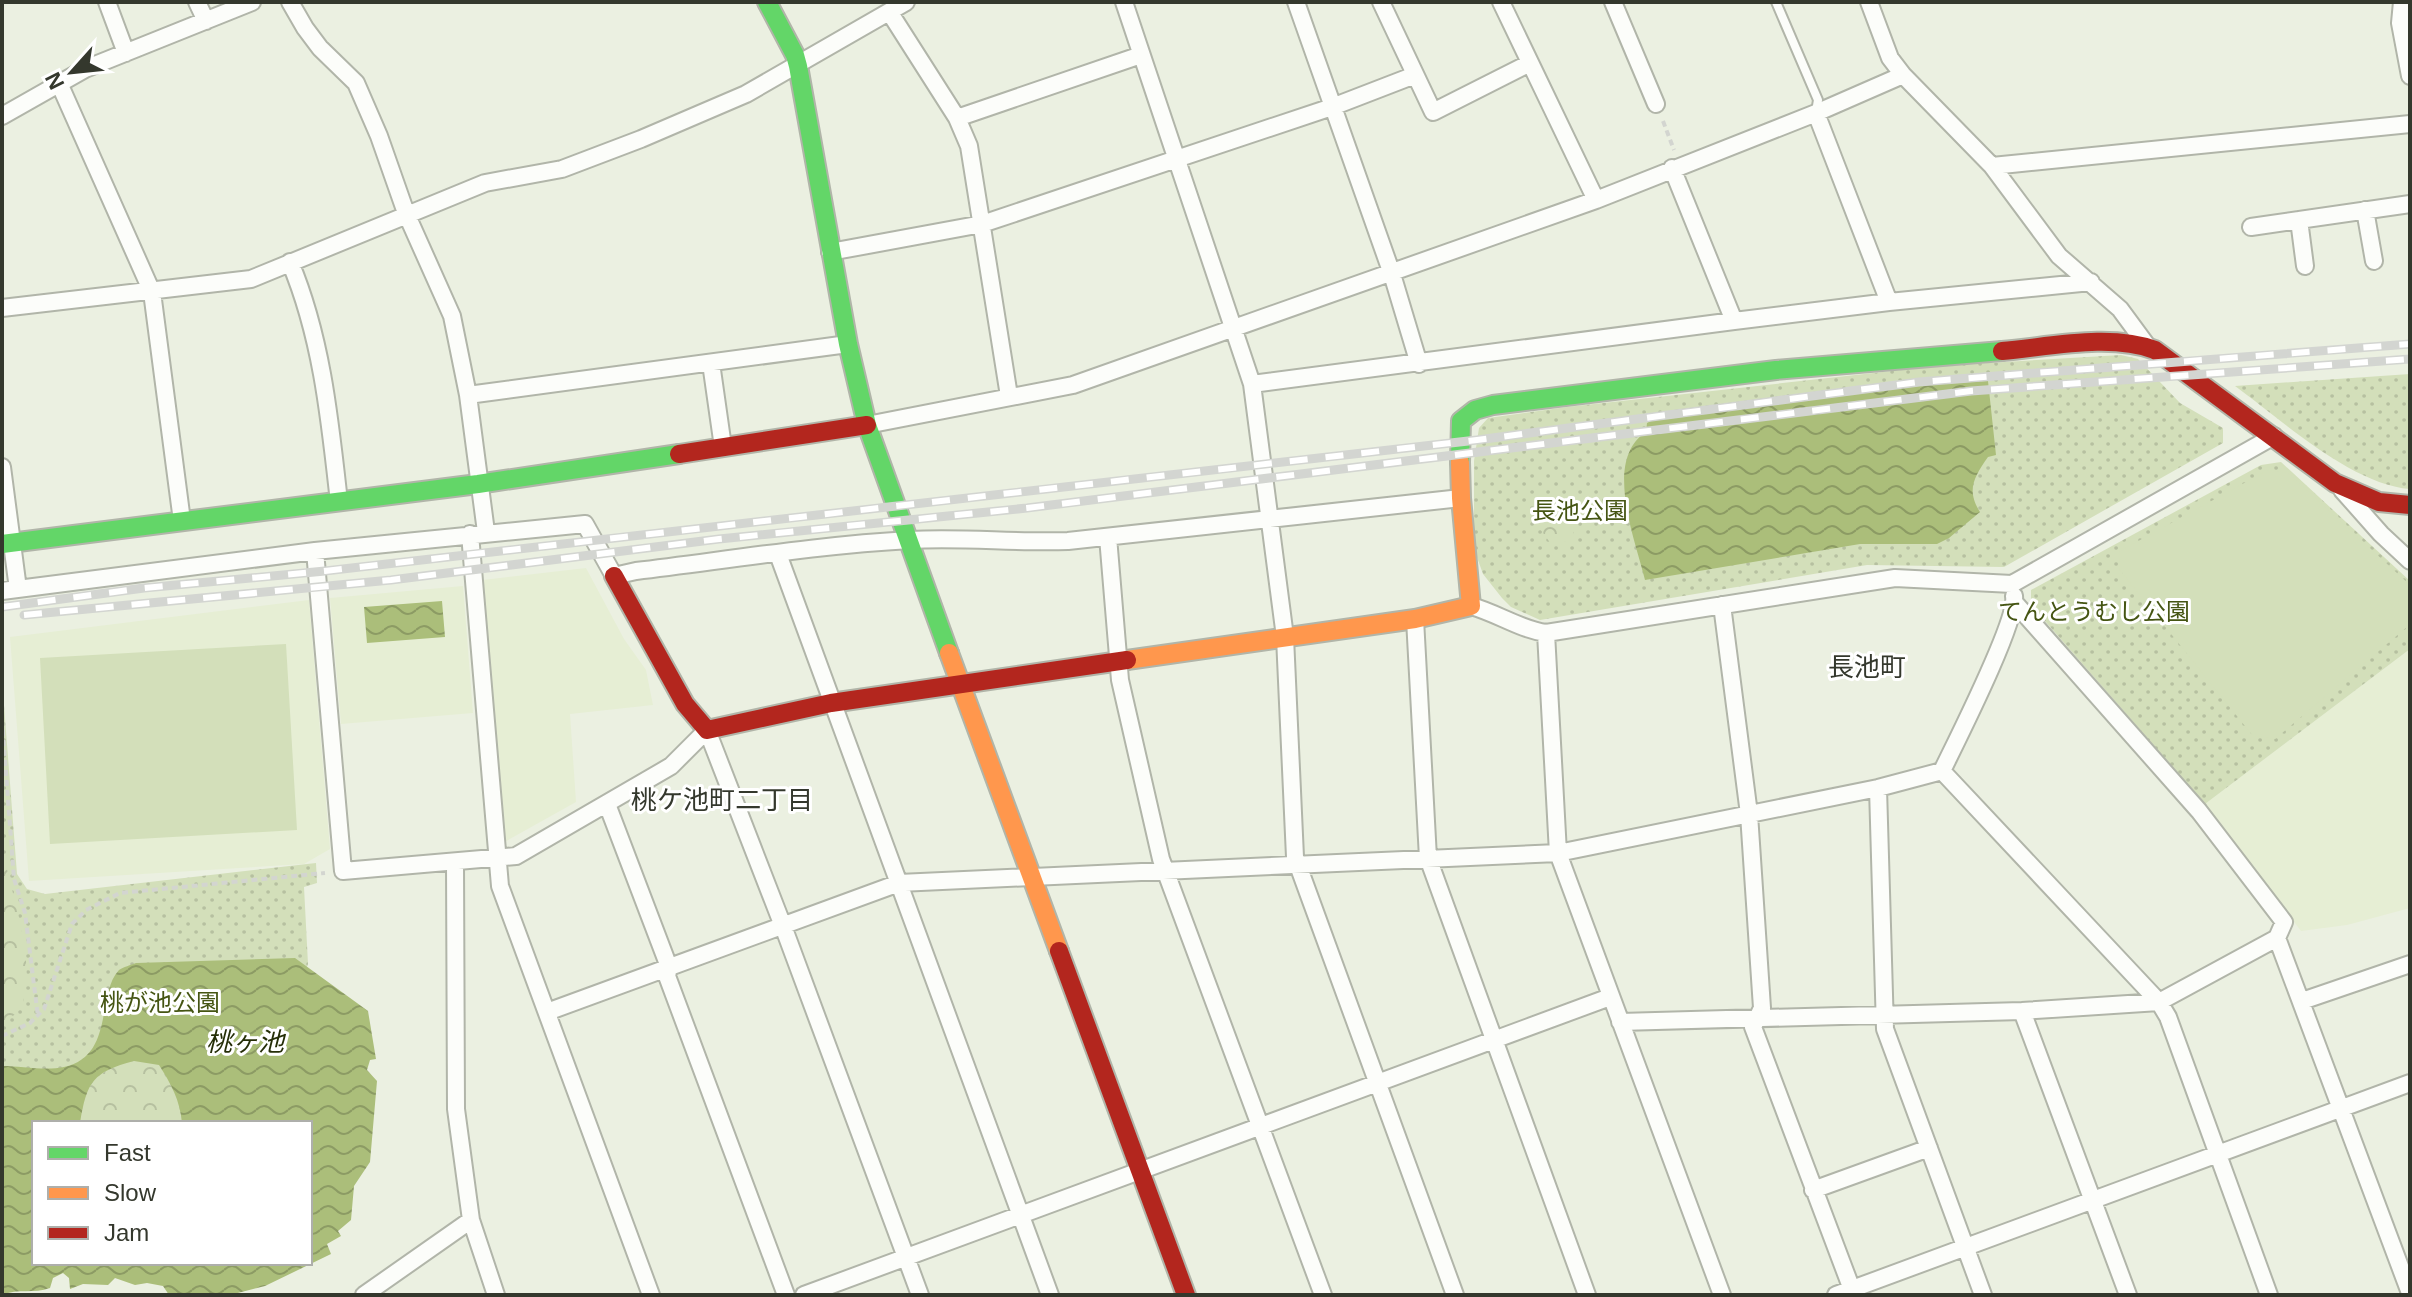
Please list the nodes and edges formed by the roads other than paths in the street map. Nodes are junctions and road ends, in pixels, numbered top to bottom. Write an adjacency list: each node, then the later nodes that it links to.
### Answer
1 (107, 2): 17 (street)
2 (197, 2): 16 (street)
3 (252, 2): 16 (street)
4 (290, 2): 37 (street)
5 (767, 2): 20 (street)
6 (906, 2): 15 (street)
7 (1124, 2): 18 (street)
8 (1296, 2): 26 (street)
9 (1381, 2): 21 (street)
10 (1501, 2): 19 (street)
11 (1613, 2): 25 (street)
12 (1776, 2): 27 (lane)
13 (1869, 2): 22 (street)
14 (2405, 4): 23 (street)
15 (890, 13): 20 (street); 29 (street)
16 (206, 21): 17 (street)
17 (126, 53): 24 (street)
18 (1141, 55): 29 (street); 31 (street)
19 (1530, 63): 21 (street); 34 (street)
20 (798, 66): 37 (street); 41 (street)
21 (1415, 75): 26 (street)
22 (1903, 75): 27 (street); 33 (street)
23 (2410, 76)
24 (59, 83): 28 (street); 47 (street)
25 (1656, 104)
26 (1332, 107): 31 (street); 45 (street)
27 (1816, 113): 32 (street); 48 (street)
28 (2, 116)
29 (957, 118): 39 (street)
30 (2410, 124): 33 (street)
31 (1175, 159): 39 (street); 51 (street)
32 (1676, 166): 34 (street); 50 (street)
33 (1992, 166): 46 (street)
34 (1596, 200): 45 (street)
35 (2410, 204): 36 (street)
36 (2365, 210): 38 (street); 42 (street)
37 (406, 213): 43 (street); 57 (street)
38 (2299, 220): 40 (street); 44 (street)
39 (982, 224): 41 (street); 58 (street)
40 (2251, 227)
41 (830, 252): 52 (street)
42 (2374, 261)
43 (290, 262): 47 (street); 66 (street)
44 (2305, 266)
45 (1392, 274): 51 (street); 55 (street)
46 (2091, 282): 48 (street); 53 (street)
47 (152, 292): 49 (street); 69 (street)
48 (1889, 302): 50 (street)
49 (2, 308)
50 (1734, 321): 55 (street)
51 (1235, 329): 56 (street); 58 (street)
52 (848, 344): 54 (street); 59 (street)
53 (2148, 347): 60 (street); 65 (street)
54 (711, 363): 57 (street); 61 (street)
55 (1419, 364): 56 (street)
56 (1252, 384): 68 (street)
57 (468, 395): 64 (street)
58 (1009, 396): 59 (street)
59 (867, 425): 61 (street); 72 (street)
60 (2274, 436): 63 (street); 78 (street)
61 (723, 447): 64 (street)
62 (2, 467): 73 (street)
63 (2335, 483): 67 (street); 76 (street)
64 (478, 484): 66 (street); 70 (street)
65 (1461, 498): 68 (street); 82 (street)
66 (339, 502): 69 (street)
67 (2410, 505)
68 (1269, 517): 71 (street); 85 (street)
69 (182, 521): 73 (street)
70 (478, 533): 74 (street); 77 (street); 95 (street)
71 (1108, 537): 72 (street); 86 (street)
72 (907, 540): 75 (street); 87 (street)
73 (8, 543): 79 (street)
74 (315, 551): 79 (street); 97 (street)
75 (778, 554): 77 (street); 88 (street)
76 (2410, 561)
77 (614, 576): 89 (street)
78 (2012, 584): 80 (street); 81 (street)
79 (10, 590)
80 (2015, 603): 90 (street); 103 (street)
81 (1722, 605): 84 (street); 93 (street)
82 (1471, 606): 83 (street); 84 (street)
83 (1415, 619): 85 (street); 96 (street)
84 (1546, 633): 94 (street)
85 (1285, 637): 86 (street); 98 (street)
86 (1117, 661): 87 (street); 99 (street)
87 (960, 685): 88 (street); 100 (street)
88 (831, 703): 89 (street); 101 (street)
89 (707, 730): 92 (street); 102 (street)
90 (1942, 771): 91 (street); 108 (street)
91 (1878, 788): 93 (street); 111 (street)
92 (607, 804): 95 (street); 105 (street)
93 (1749, 814): 94 (street); 112 (street)
94 (1558, 853): 96 (street); 106 (street)
95 (497, 858): 97 (street); 110 (street)
96 (1428, 858): 98 (street); 114 (street)
97 (455, 862): 125 (street)
98 (1298, 865): 99 (street); 115 (street)
99 (1165, 870): 100 (street); 118 (street)
100 (1031, 876): 101 (street); 121 (street)
101 (899, 883): 102 (street); 124 (street)
102 (783, 926): 105 (street); 127 (street)
103 (2277, 938): 107 (street); 108 (street)
104 (2410, 964): 107 (street)
105 (669, 967): 110 (street); 133 (street)
106 (1610, 997): 113 (street); 114 (street)
107 (2302, 1001): 117 (street)
108 (2159, 1002): 109 (street); 120 (street)
109 (2022, 1011): 111 (street); 123 (street)
110 (547, 1012): 132 (street)
111 (1885, 1015): 112 (street); 119 (street)
112 (1758, 1019): 113 (street); 122 (street)
113 (1620, 1022): 141 (street)
114 (1493, 1041): 115 (street); 140 (street)
115 (1377, 1083): 118 (street); 139 (street)
116 (2410, 1083): 117 (street)
117 (2342, 1108): 120 (street); 129 (street)
118 (1260, 1127): 121 (street); 138 (street)
119 (1929, 1148): 122 (street); 126 (street)
120 (2217, 1154): 123 (street); 144 (street)
121 (1140, 1170): 124 (street); 137 (street)
122 (1813, 1190): 128 (street)
123 (2093, 1200): 126 (street); 143 (street)
124 (1021, 1216): 127 (street); 136 (street)
125 (471, 1220): 130 (street); 131 (street)
126 (1965, 1247): 128 (street); 142 (street)
127 (906, 1258): 134 (street); 135 (street)
128 (1847, 1293)
129 (2410, 1293)
130 (364, 1295)
131 (496, 1295)
132 (651, 1295)
133 (786, 1295)
134 (804, 1295)
135 (920, 1295)
136 (1050, 1295)
137 (1186, 1295)
138 (1323, 1295)
139 (1455, 1295)
140 (1587, 1295)
141 (1722, 1295)
142 (1983, 1295)
143 (2128, 1295)
144 (2269, 1295)

